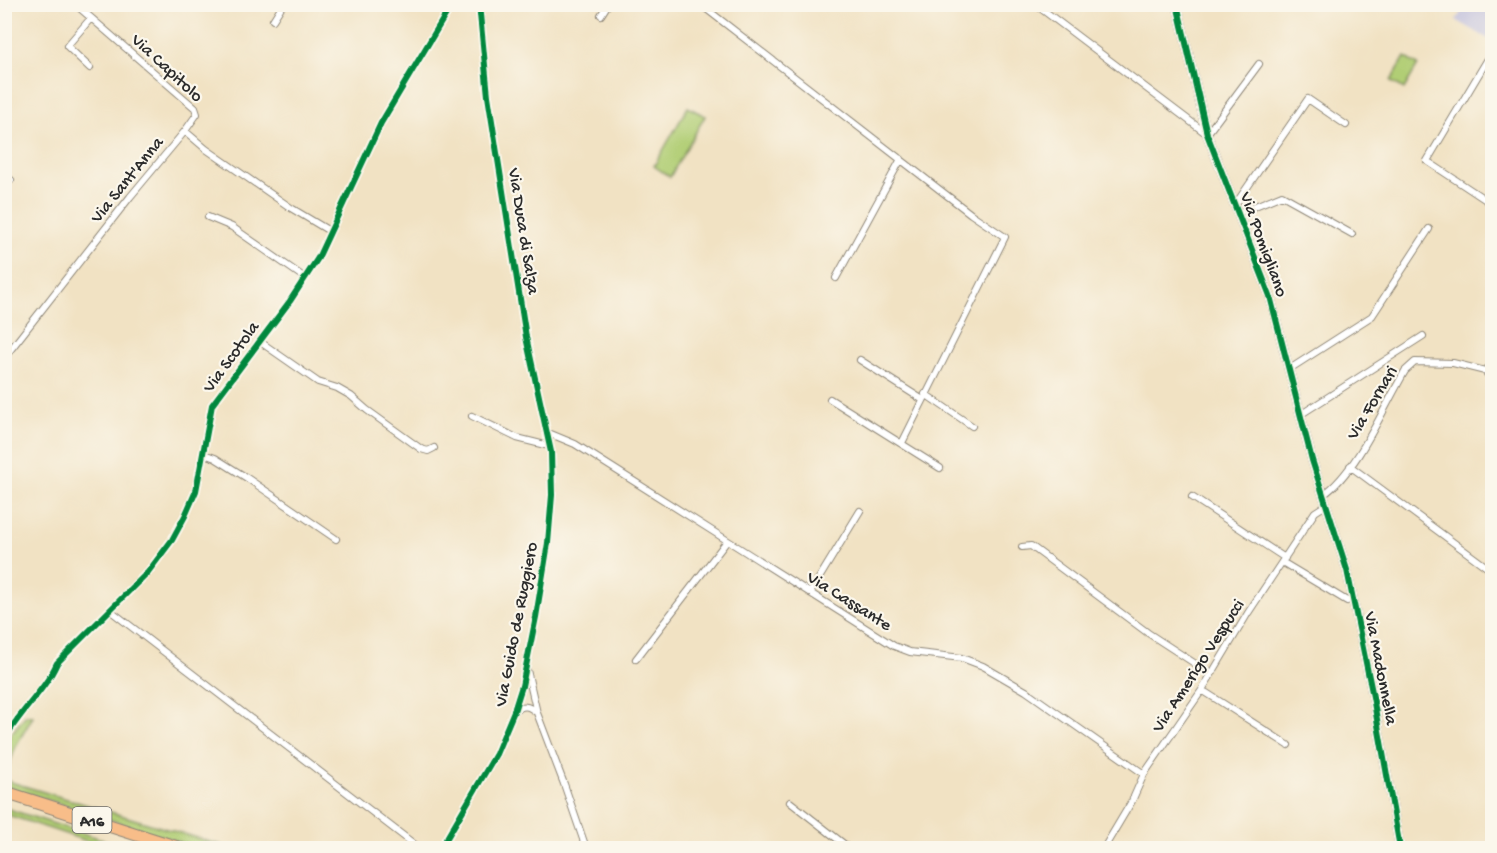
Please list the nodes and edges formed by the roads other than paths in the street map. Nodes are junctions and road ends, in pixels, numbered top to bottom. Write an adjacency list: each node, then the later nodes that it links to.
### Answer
1 (75, 4): 10 (street, Via Capitolo)
2 (283, 4): 11 (street)
3 (452, 4): 25 (street, Via Scotola)
4 (479, 4): 42 (street, Via Duca di Salza)
5 (608, 4): 9 (street)
6 (700, 4): 18 (street)
7 (1035, 4): 17 (street)
8 (1177, 4): 17 (street, Via Pomigliano)
9 (601, 15)
10 (91, 18): 14 (street); 16 (street, Via Capitolo)
11 (273, 20)
12 (1492, 52): 21 (street)
13 (1259, 63): 17 (street)
14 (90, 68)
15 (1346, 125): 22 (street)
16 (185, 131): 25 (street, Via Sant'Anna); 31 (street, Via Sant'Anna)
17 (1206, 134): 22 (street, Via Pomigliano)
18 (901, 159): 28 (street); 37 (street)
19 (4, 175): 20 (street)
20 (11, 180)
21 (1492, 204)
22 (1237, 209): 26 (street); 34 (street, Via Pomigliano)
23 (208, 217): 27 (street)
24 (1430, 229): 34 (street)
25 (331, 232): 27 (street, Via Scotola)
26 (1352, 234)
27 (305, 278): 30 (street, Via Scotola)
28 (836, 278)
29 (1423, 336): 39 (street)
30 (259, 342): 45 (street); 46 (street, Via Scotola)
31 (4, 358)
32 (860, 360): 37 (street)
33 (1492, 364): 35 (street)
34 (1288, 370): 39 (street, Via Pomigliano)
35 (1485, 371): 36 (street); 48 (street, Via Fornari)
36 (1492, 380)
37 (924, 397): 41 (street); 43 (street)
38 (830, 399): 43 (street)
39 (1300, 415): 50 (street, Via Pomigliano)
40 (472, 416): 44 (street)
41 (972, 426)
42 (546, 432): 44 (street, Via Duca di Salza); 55 (street, Via Cassante)
43 (902, 443): 49 (street)
44 (549, 446): 47 (street, Via Duca di Salza)
45 (434, 448)
46 (204, 454): 54 (street); 61 (street, Via Scotola)
47 (551, 460): 63 (street, Via Guido de Ruggiero)
48 (1350, 466): 50 (street, Via Fornari); 58 (street, Via Fornari)
49 (940, 468)
50 (1323, 495): 52 (street, Via Madonnella)
51 (1192, 497): 57 (street)
52 (1326, 505): 57 (street, Via Amerigo Vespucci); 81 (street, Via Madonnella)
53 (860, 511): 59 (street)
54 (336, 539)
55 (727, 542): 59 (street, Via Cassante); 62 (street)
56 (1022, 547): 64 (street)
57 (1283, 560): 60 (street); 64 (street, Via Amerigo Vespucci)
58 (1492, 571)
59 (810, 593): 70 (street, Via Cassante)
60 (1347, 601)
61 (111, 611): 68 (street, Via Scotola); 76 (street)
62 (636, 659)
63 (526, 666): 66 (street, Via Guido de Ruggiero); 67 (street)
64 (1211, 674): 65 (street, Via Amerigo Vespucci)
65 (1202, 690): 69 (street); 70 (street, Via Amerigo Vespucci)
66 (514, 711): 67 (street); 77 (street, Via Guido de Ruggiero)
67 (537, 712): 78 (street)
68 (4, 740)
69 (1288, 745)
70 (1144, 774): 80 (street, Via Amerigo Vespucci)
71 (4, 792): 75 (highway, A16)
72 (4, 801): 74 (highway, A16)
73 (790, 802): 79 (street)
74 (153, 849)
75 (179, 849)
76 (419, 849)
77 (441, 849)
78 (585, 849)
79 (849, 849)
80 (1104, 849)
81 (1400, 849)

